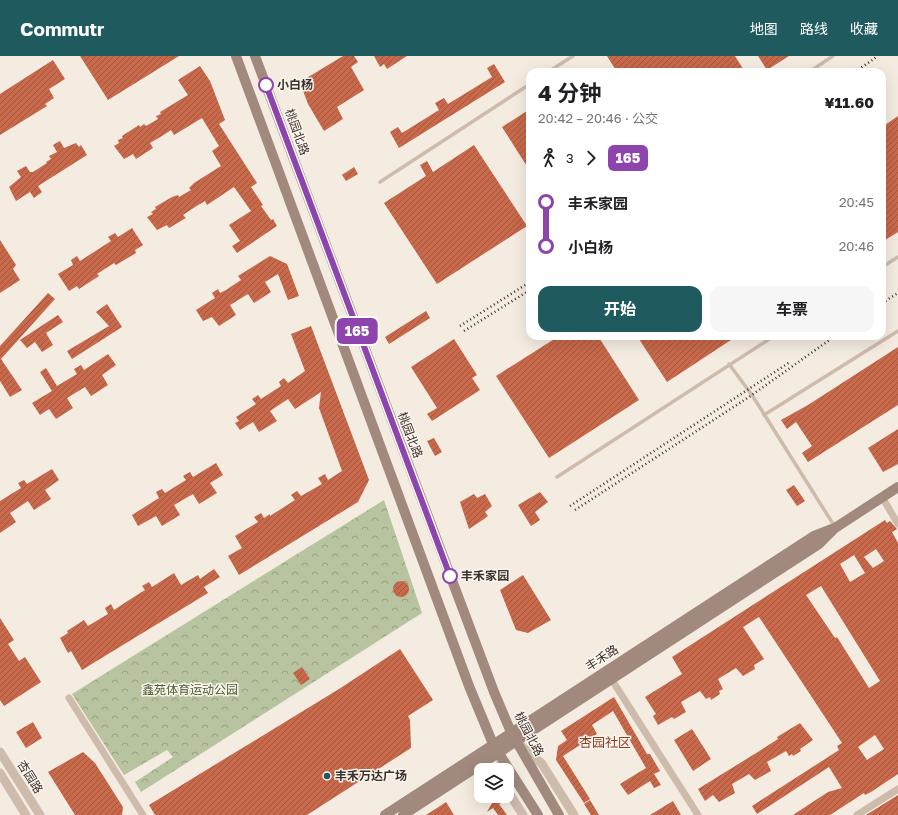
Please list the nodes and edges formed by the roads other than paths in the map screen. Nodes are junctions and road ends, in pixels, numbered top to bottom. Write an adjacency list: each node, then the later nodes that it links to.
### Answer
1 (236, 56): 26 (main road)
2 (255, 56): 24 (main road, 桃园北路)
3 (573, 56): 5 (lane)
4 (833, 56): 6 (lane)
5 (554, 68)
6 (815, 68)
7 (526, 87): 8 (lane)
8 (380, 182)
9 (898, 257): 10 (lane)
10 (886, 264)
11 (898, 331): 12 (lane)
12 (886, 339)
13 (768, 340): 15 (lane)
14 (884, 340): 16 (lane)
15 (729, 364): 16 (lane); 17 (lane)
16 (764, 415): 21 (lane)
17 (557, 477)
18 (898, 487): 19 (main road, 丰禾路)
19 (882, 497): 20 (street); 21 (main road, 丰禾路)
20 (898, 524)
21 (835, 528): 22 (main road, 丰禾路); 24 (main road, 丰禾路)
22 (612, 680): 25 (main road, 丰禾路); 42 (street)
23 (69, 698): 35 (street)
24 (511, 732): 25 (main road, 桃园北路); 26 (main road, 丰禾路)
25 (517, 742): 28 (main road, 丰禾路); 40 (main road, 桃园北路); 41 (street)
26 (493, 744): 28 (main road); 36 (main road, 丰禾路)
27 (0, 752): 34 (street, 杏园路)
28 (499, 754): 29 (street); 37 (main road, 丰禾路); 39 (main road)
29 (501, 763)
30 (0, 773): 33 (street, 杏园路)
31 (898, 789): 43 (street)
32 (514, 801): 38 (street)
33 (26, 815)
34 (40, 815)
35 (143, 815)
36 (385, 815)
37 (404, 815)
38 (523, 815)
39 (538, 815)
40 (559, 815)
41 (574, 815)
42 (698, 815)
43 (858, 815)

